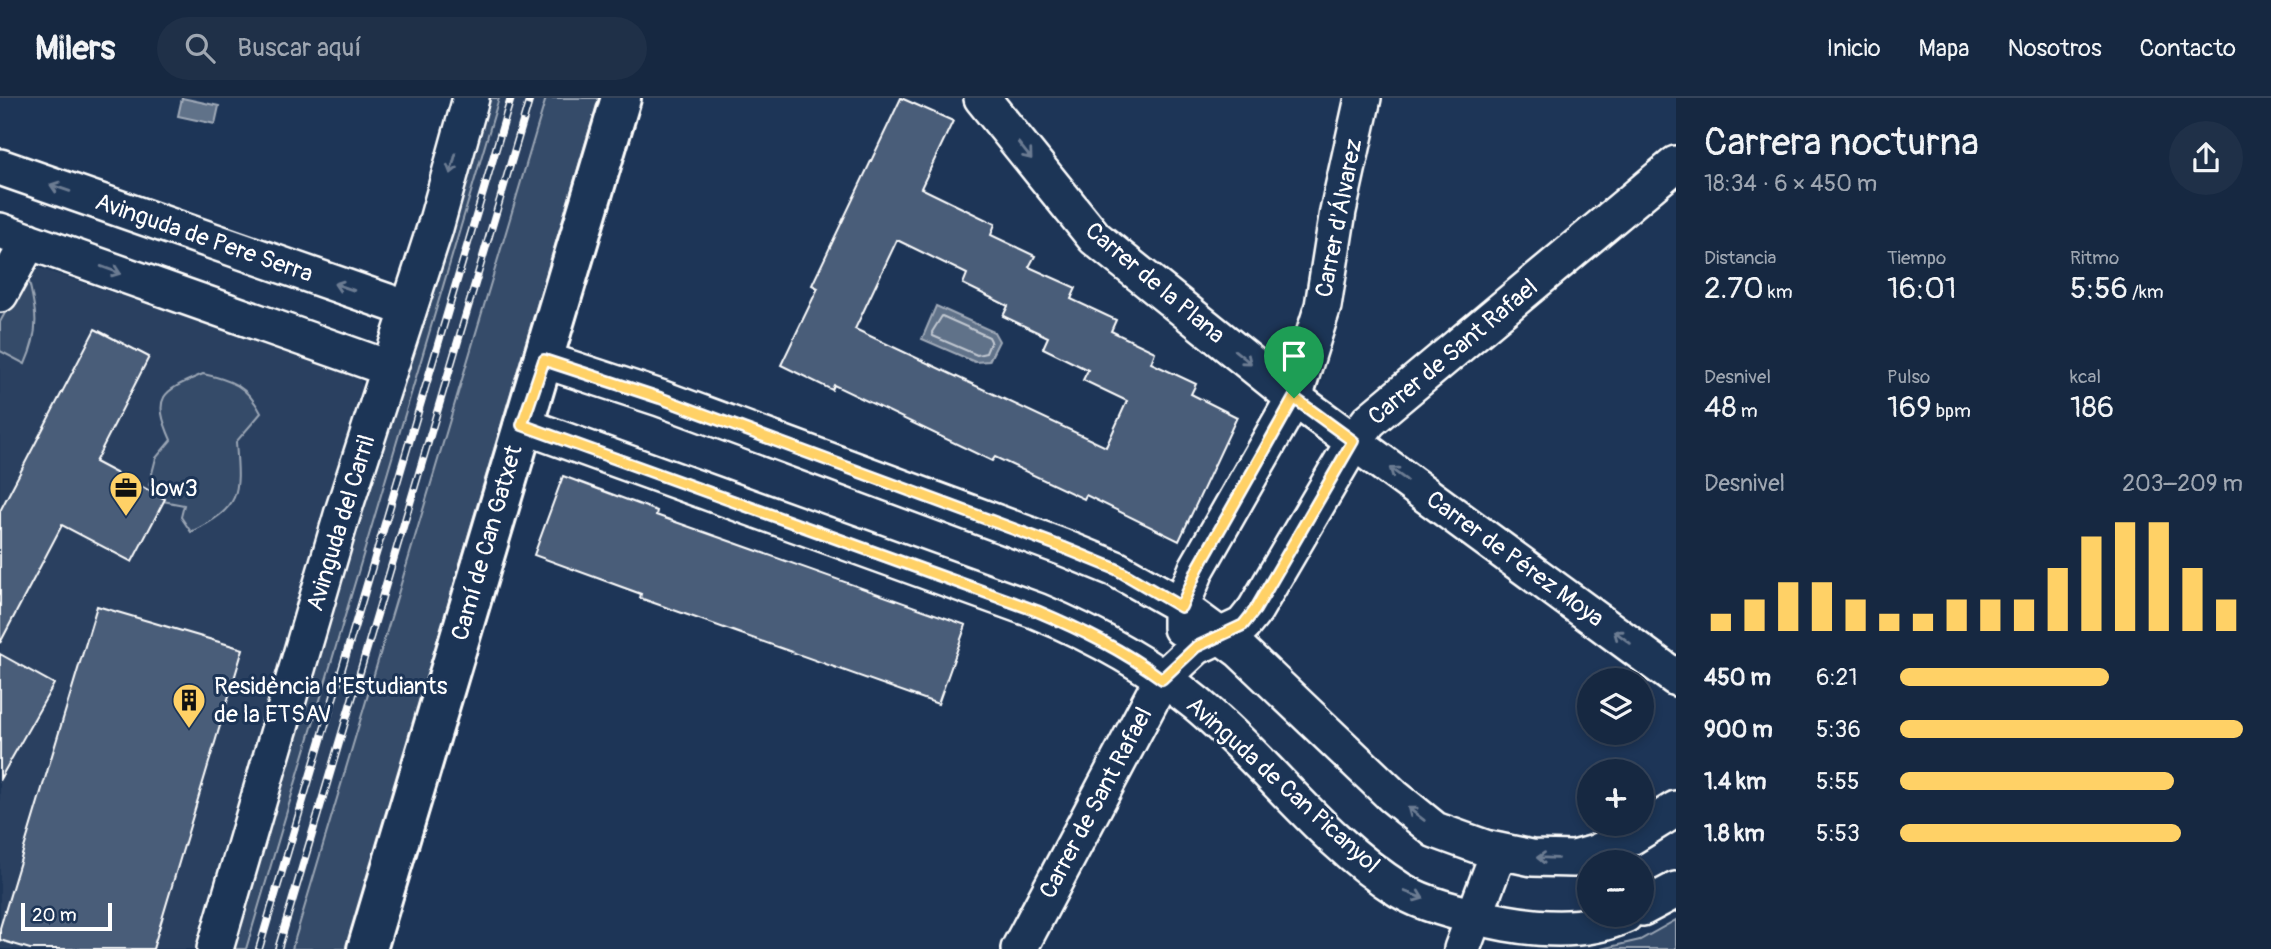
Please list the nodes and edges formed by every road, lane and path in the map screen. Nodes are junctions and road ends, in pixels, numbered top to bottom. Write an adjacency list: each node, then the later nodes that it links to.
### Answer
1 (471, 98): 9 (street, Avinguda del Carril, one-way to 9)
2 (621, 98): 10 (street, Camí de Can Gatxet)
3 (982, 98): 12 (street, Carrer de la Plana, one-way to 12)
4 (1363, 98): 12 (street, Carrer d'Álvarez)
5 (1676, 164): 14 (street, Carrer de Sant Rafael)
6 (0, 167): 9 (street, Avinguda de Pere Serra, one-way to 6)
7 (14, 236): 8 (street); 11 (street, one-way to 11)
8 (0, 294)
9 (408, 309): 11 (street, Avinguda del Carril)
10 (544, 360): 13 (street, Camí de Can Gatxet); 15 (street)
11 (388, 368): 25 (street, Avinguda del Carril)
12 (1294, 398): 14 (street, Carrer de la Plana); 15 (street, Carrer d'Álvarez)
13 (522, 425): 18 (street, Avinguda de Can Picanyol); 26 (street, Camí de Can Gatxet)
14 (1353, 441): 16 (street, Carrer de Sant Rafael); 17 (street, Carrer de Pérez Moya, one-way to 14)
15 (1181, 607): 16 (street); 18 (street, Carrer d'Álvarez)
16 (1221, 636): 18 (street, Carrer de Sant Rafael); 20 (street, one-way to 16)
17 (1676, 678)
18 (1162, 679): 23 (street, Avinguda de Can Picanyol, one-way to 23); 27 (street, Carrer de Sant Rafael)
19 (1676, 809): 20 (street, one-way to 20)
20 (1499, 851): 23 (street)
21 (1676, 890): 22 (street)
22 (1654, 902)
23 (1475, 917): 24 (street, Avinguda de Can Picanyol); 28 (street)
24 (1585, 927)
25 (215, 949)
26 (367, 949)
27 (1019, 949)
28 (1462, 949)

